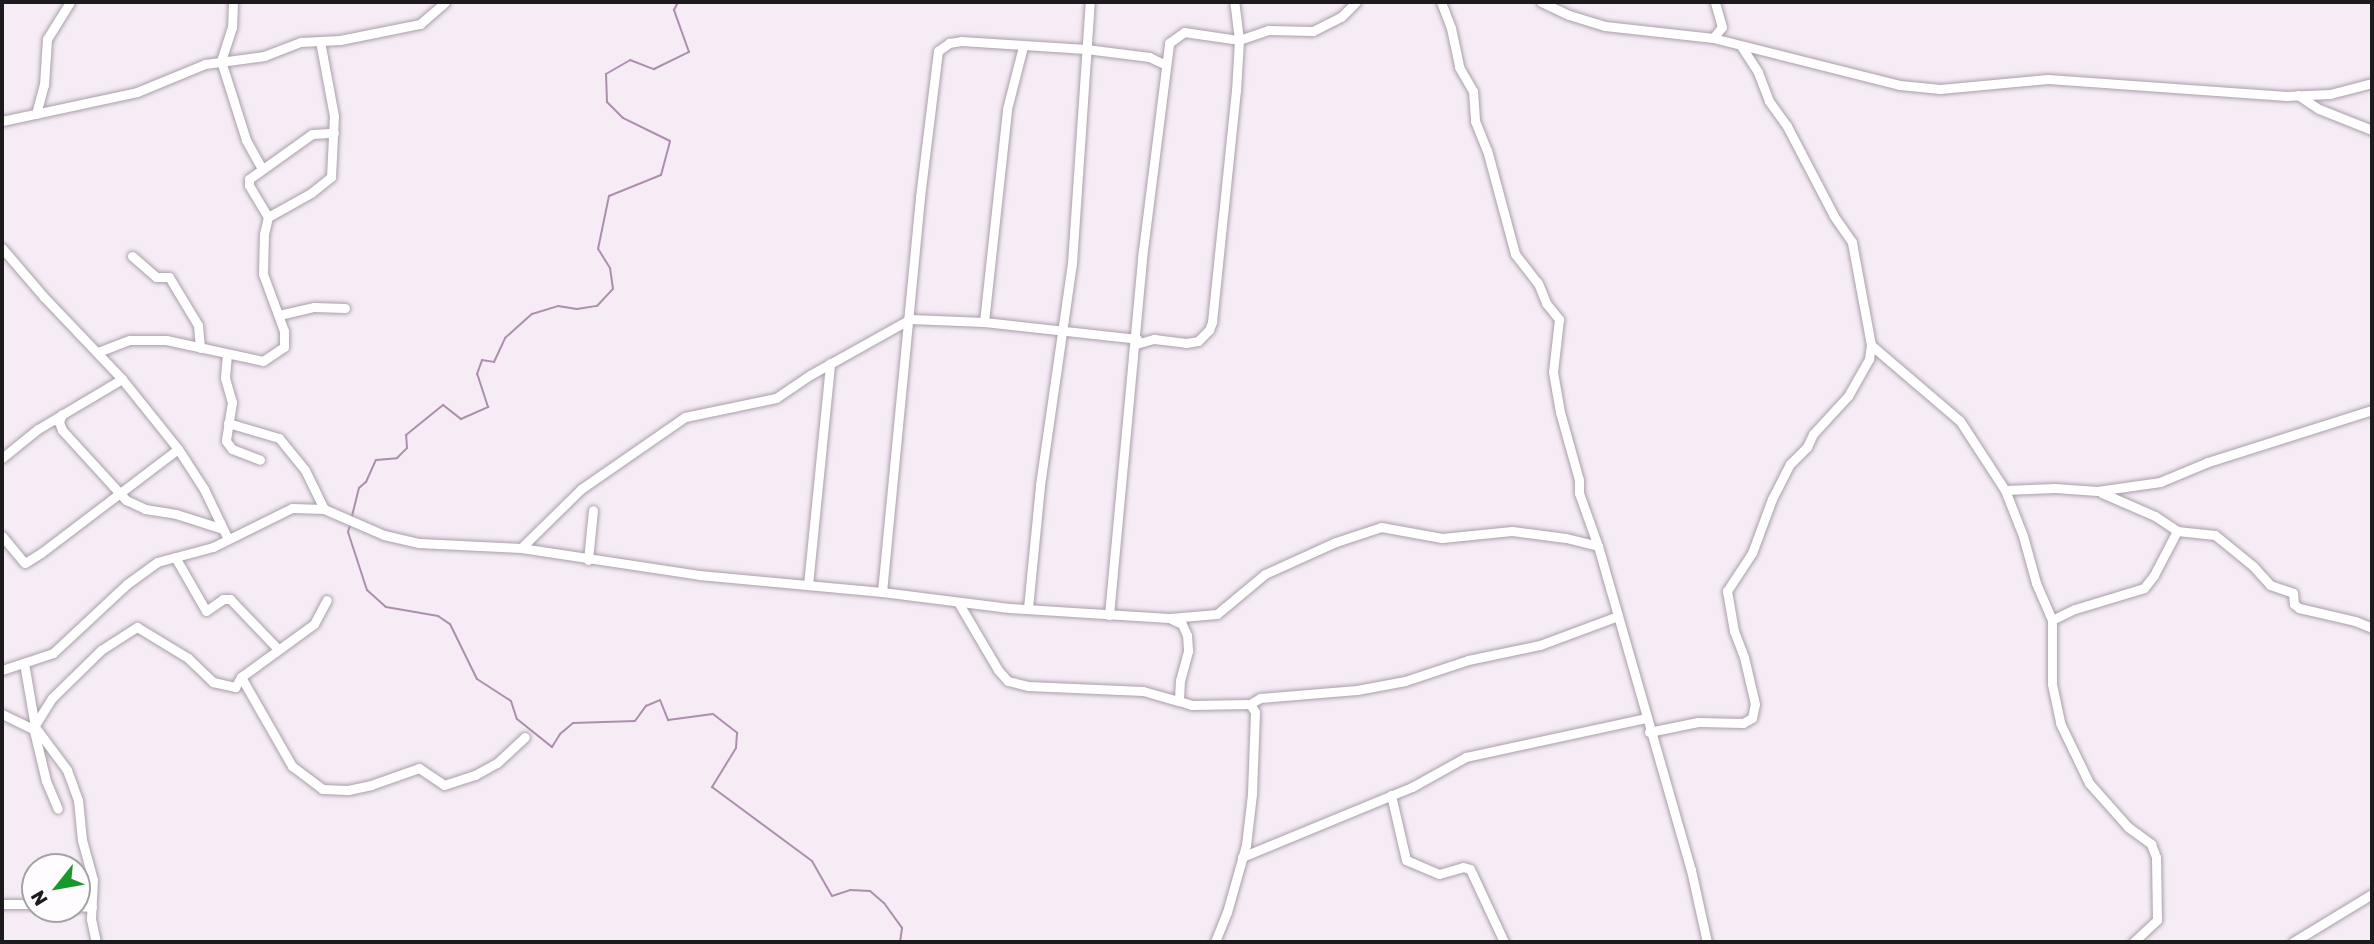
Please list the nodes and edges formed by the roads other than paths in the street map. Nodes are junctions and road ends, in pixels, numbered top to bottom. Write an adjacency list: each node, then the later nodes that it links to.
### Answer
1 (69, 2): 21 (street)
2 (233, 2): 17 (street)
3 (445, 2): 13 (street)
4 (1090, 2): 16 (street)
5 (1234, 2): 12 (street)
6 (1356, 2): 12 (street)
7 (1441, 2): 58 (street)
8 (1541, 2): 11 (street)
9 (1715, 2): 10 (street)
10 (1722, 27): 11 (street); 14 (street)
11 (1713, 38): 14 (street)
12 (1239, 40): 18 (street); 34 (street)
13 (320, 41): 17 (street); 24 (street)
14 (1738, 45): 20 (street); 35 (street)
15 (1023, 46): 16 (street); 31 (street); 32 (street)
16 (1086, 49): 18 (street); 33 (street)
17 (221, 61): 21 (street); 25 (street)
18 (1166, 65): 34 (street)
19 (2372, 83): 20 (street)
20 (2298, 95): 23 (street)
21 (36, 114): 22 (street)
22 (2, 121)
23 (2372, 130)
24 (334, 133): 25 (street); 26 (street)
25 (262, 169): 26 (street)
26 (268, 217): 30 (street)
27 (2, 248): 37 (street)
28 (132, 256): 36 (street)
29 (345, 308): 30 (street)
30 (279, 315): 38 (street)
31 (910, 319): 32 (street); 41 (street); 63 (street)
32 (984, 322): 33 (street)
33 (1062, 332): 34 (street); 66 (street)
34 (1137, 342): 67 (street)
35 (1871, 345): 39 (street); 40 (street)
36 (200, 348): 37 (street); 38 (street)
37 (98, 352): 42 (street)
38 (226, 354): 45 (street)
39 (1882, 355): 40 (street); 49 (street)
40 (1869, 359): 81 (street)
41 (830, 363): 59 (street); 62 (street)
42 (122, 379): 44 (street); 46 (street)
43 (2372, 410): 50 (street)
44 (62, 414): 47 (street); 51 (street)
45 (228, 423): 48 (street); 52 (street)
46 (177, 449): 51 (street); 54 (street)
47 (2, 458)
48 (260, 460)
49 (2005, 490): 50 (street); 70 (street)
50 (2097, 491): 55 (street)
51 (120, 494): 54 (street); 56 (street)
52 (324, 509): 57 (street); 59 (street)
53 (593, 510): 61 (street)
54 (223, 529): 57 (street)
55 (2177, 531): 70 (street); 71 (street)
56 (2, 536)
57 (228, 539): 60 (street)
58 (1598, 546): 68 (street); 69 (street)
59 (521, 548): 61 (street)
60 (175, 557): 72 (street); 73 (street)
61 (588, 560): 62 (street)
62 (808, 585): 63 (street)
63 (882, 592): 65 (street)
64 (327, 600): 72 (street)
65 (958, 602): 66 (street); 76 (street)
66 (1028, 608): 67 (street)
67 (1109, 615): 69 (street)
68 (1618, 616): 77 (street); 79 (street)
69 (1169, 618): 76 (street)
70 (2052, 620): 94 (street)
71 (2372, 628)
72 (278, 649): 75 (street)
73 (24, 663): 74 (street); 80 (street)
74 (2, 670)
75 (241, 677): 80 (street); 82 (street)
76 (1179, 701): 77 (street)
77 (1250, 704): 85 (street)
78 (2, 714): 80 (street)
79 (1647, 718): 81 (street); 83 (street)
80 (34, 727): 84 (street); 89 (street)
81 (1649, 733): 93 (street)
82 (525, 737)
83 (1391, 795): 85 (street); 92 (street)
84 (58, 810)
85 (1242, 857): 91 (street)
86 (2372, 894): 95 (street)
87 (2, 904): 88 (street)
88 (21, 904)
89 (92, 907): 90 (street)
90 (96, 942)
91 (1215, 942)
92 (1504, 942)
93 (1707, 942)
94 (2133, 942)
95 (2294, 942)

